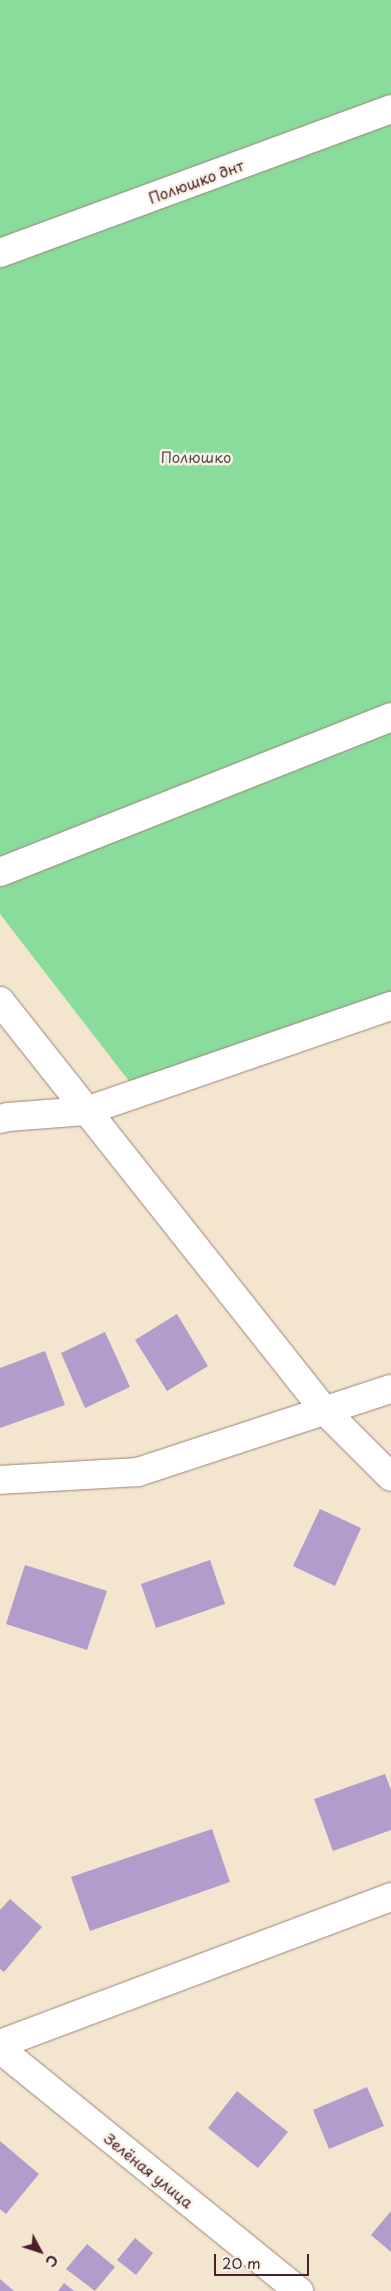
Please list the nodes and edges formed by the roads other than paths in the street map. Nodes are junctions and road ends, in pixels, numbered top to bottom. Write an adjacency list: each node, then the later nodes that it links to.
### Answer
1 (391, 109): 2 (street, Полюшко днт)
2 (0, 253)
3 (391, 717): 4 (street)
4 (0, 872)
5 (0, 1001): 7 (street)
6 (391, 1006): 7 (street)
7 (86, 1111): 8 (street); 10 (street)
8 (0, 1119)
9 (391, 1389): 10 (street)
10 (325, 1411): 11 (street); 12 (street)
11 (391, 1477)
12 (0, 1480)
13 (391, 1897): 14 (street)
14 (0, 2044)
15 (0, 2049): 16 (street, Зелёная улица)
16 (298, 2291)

